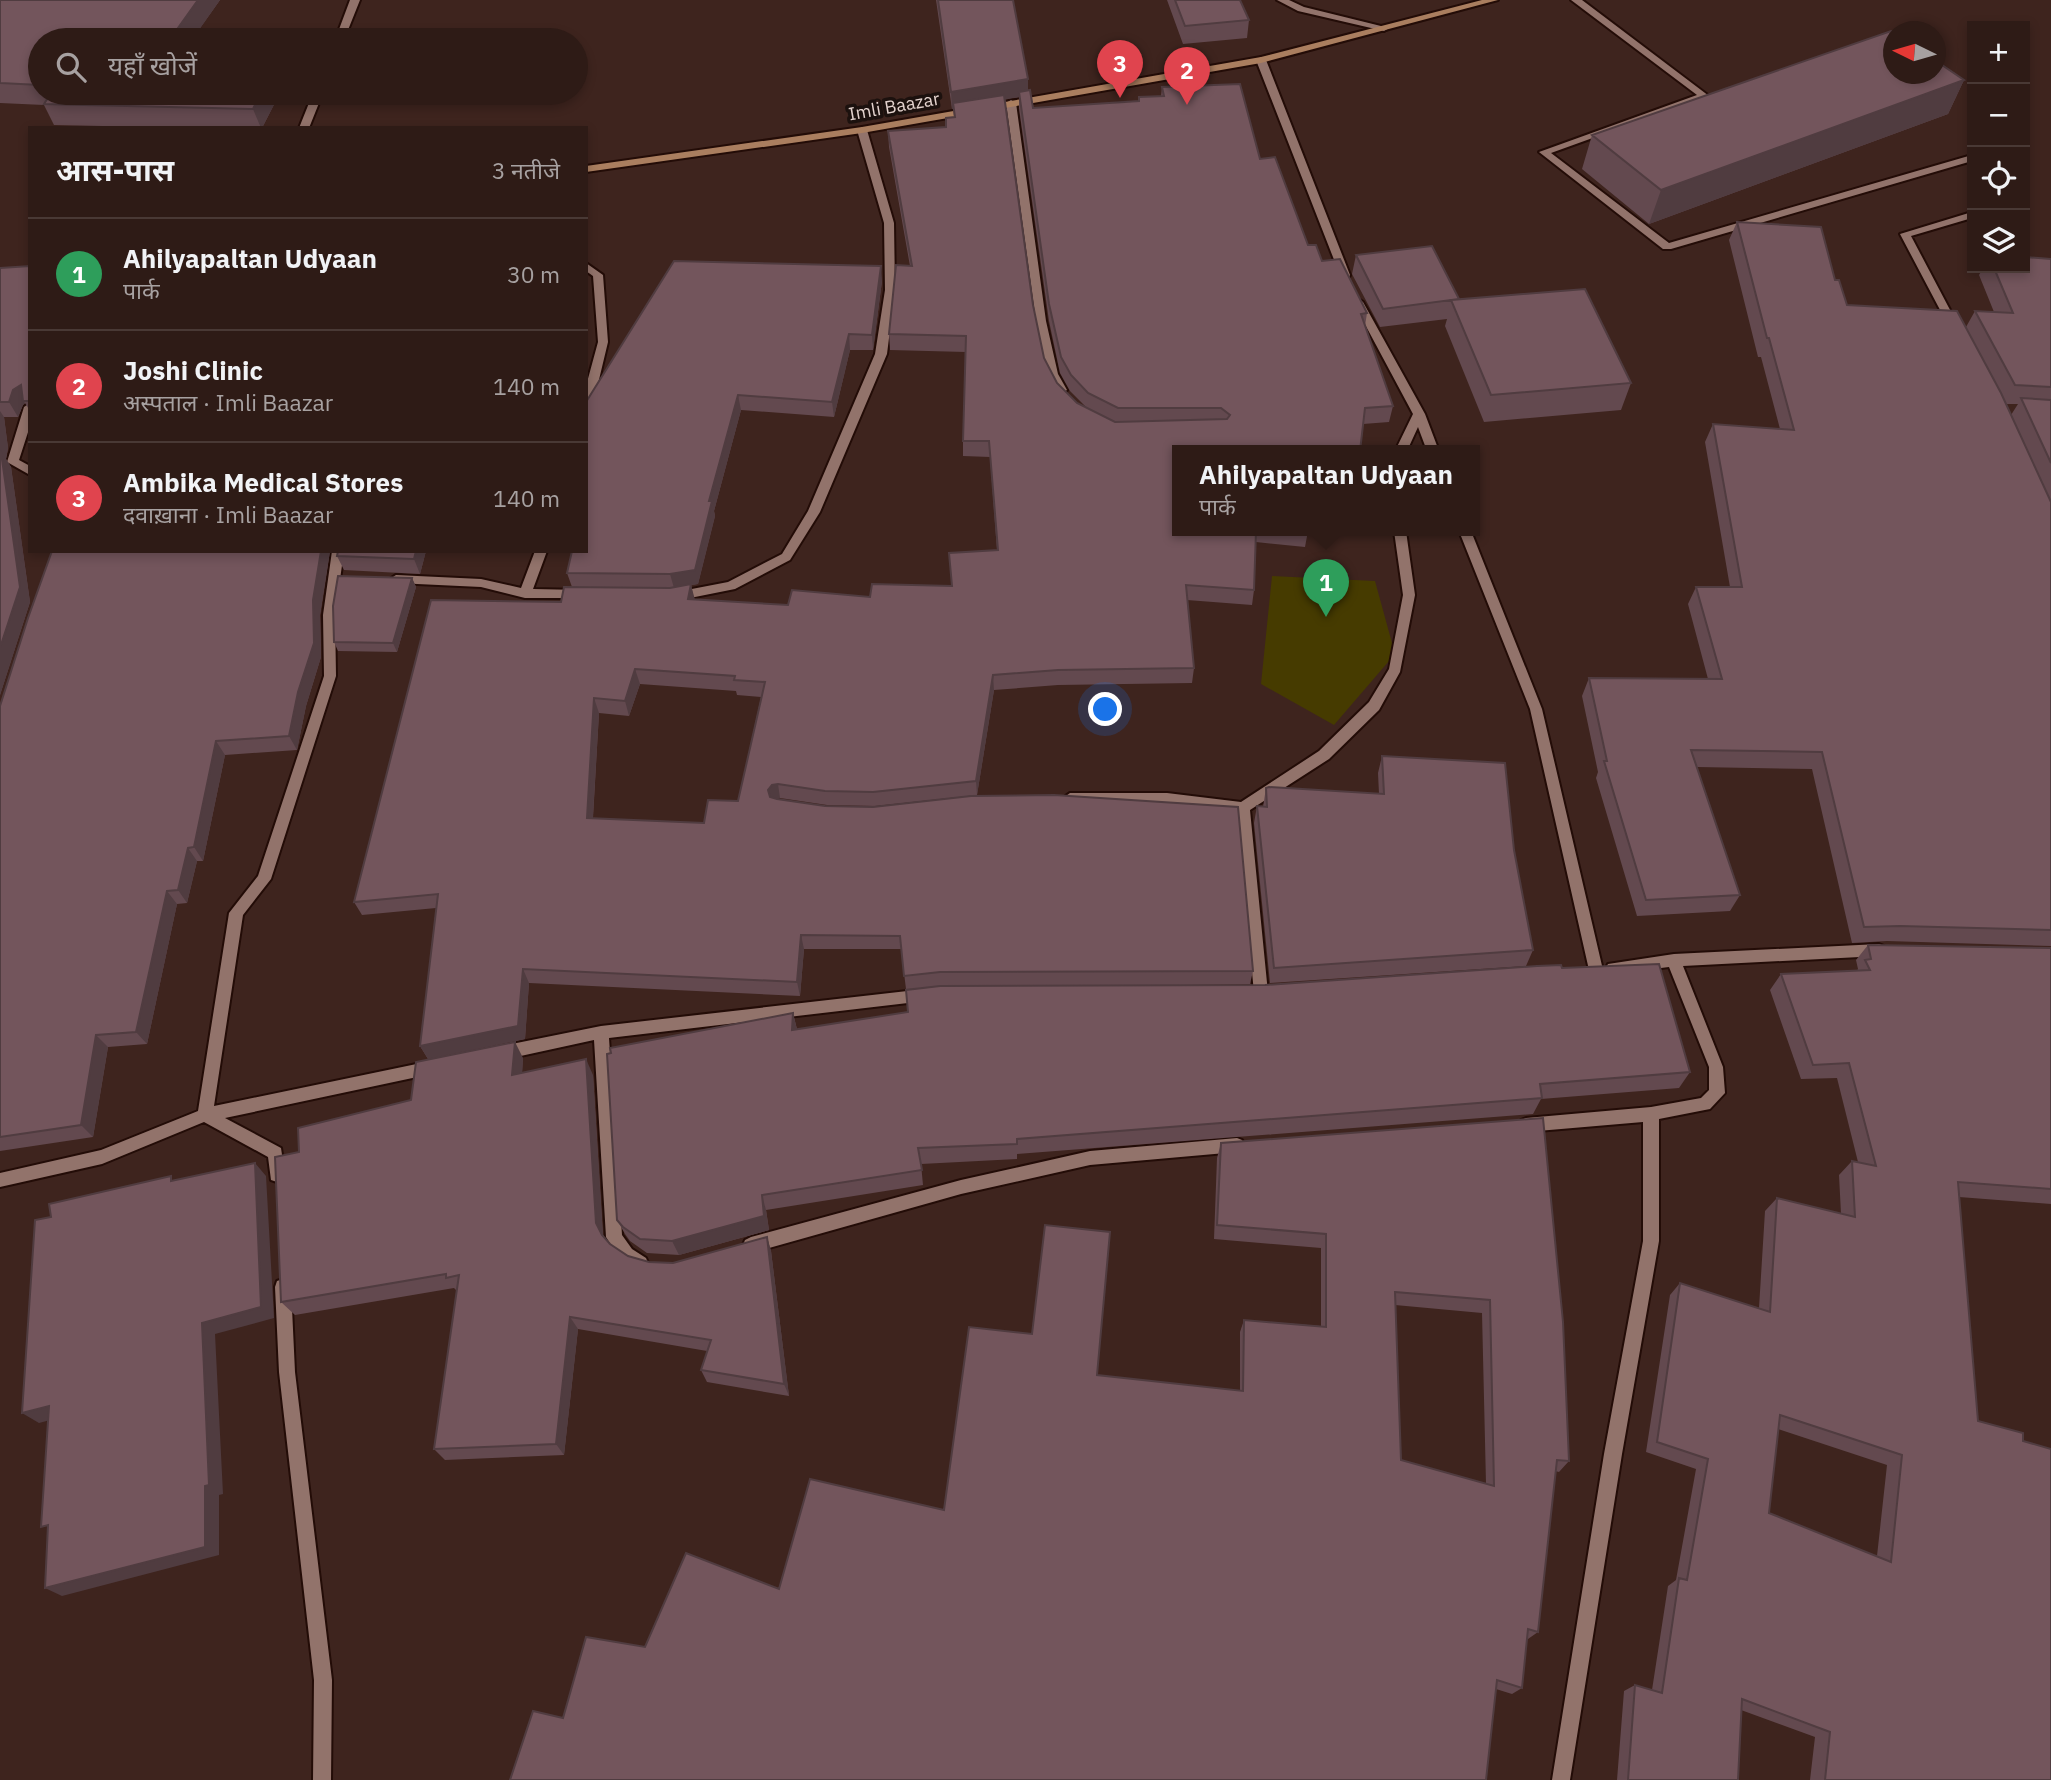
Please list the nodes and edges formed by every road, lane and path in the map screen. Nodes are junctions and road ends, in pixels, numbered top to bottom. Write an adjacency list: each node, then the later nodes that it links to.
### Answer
1 (355, 0): 5 (street)
2 (1282, 0): 6 (street)
3 (1493, 0): 6 (main road, Imli Baazar)
4 (1576, 0): 12 (street)
5 (344, 28)
6 (1384, 28): 7 (main road, Imli Baazar)
7 (1261, 60): 8 (main road, Imli Baazar); 20 (street)
8 (1011, 103): 11 (main road, Imli Baazar); 18 (street)
9 (313, 105): 10 (street)
10 (305, 126)
11 (862, 130): 13 (main road, Imli Baazar); 33 (street)
12 (1967, 159)
13 (588, 169)
14 (1967, 216): 16 (street)
15 (588, 268): 17 (street)
16 (1961, 340)
17 (588, 401)
18 (1073, 405)
19 (28, 413): 23 (street)
20 (1419, 414): 21 (street); 22 (street)
21 (1404, 445)
22 (1431, 445)
23 (13, 462): 24 (street); 25 (street)
24 (0, 464)
25 (28, 470)
26 (1400, 536): 35 (street)
27 (1467, 536): 37 (street)
28 (338, 553): 44 (street)
29 (540, 553): 31 (street)
30 (388, 579): 31 (street)
31 (525, 593): 32 (street)
32 (594, 596)
33 (661, 596)
34 (1052, 799): 35 (street)
35 (1243, 808): 38 (street)
36 (1901, 950): 37 (street)
37 (1674, 960): 43 (street)
38 (1261, 993)
39 (941, 994): 40 (street)
40 (601, 1032): 41 (street); 51 (street)
41 (492, 1055)
42 (451, 1063): 44 (street)
43 (1651, 1114): 45 (street); 53 (street)
44 (205, 1115): 47 (street); 48 (street)
45 (1516, 1126)
46 (1255, 1144): 49 (street)
47 (0, 1180)
48 (278, 1195)
49 (732, 1251)
50 (281, 1263): 52 (street)
51 (657, 1266)
52 (322, 1780)
53 (1561, 1780)

